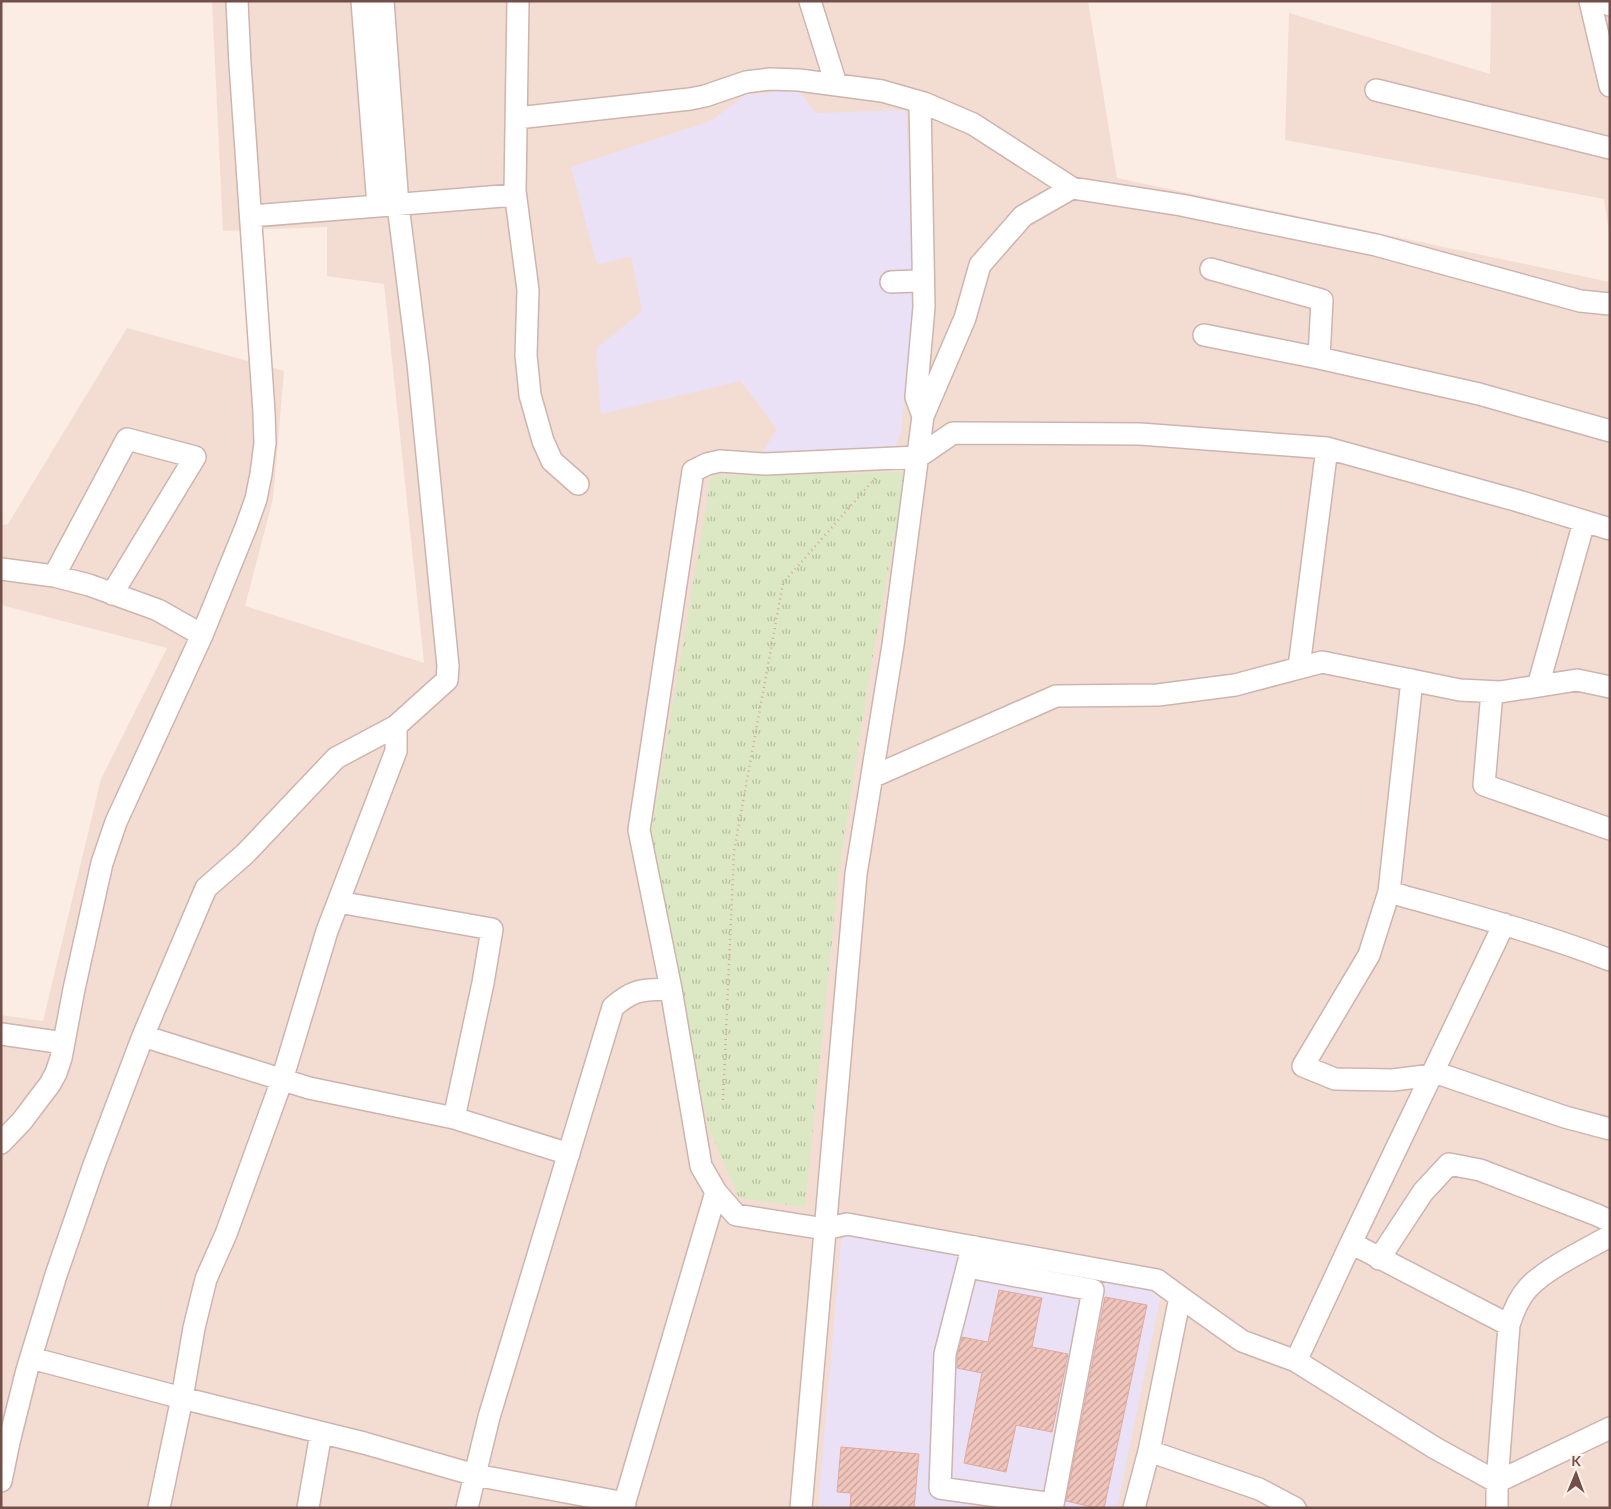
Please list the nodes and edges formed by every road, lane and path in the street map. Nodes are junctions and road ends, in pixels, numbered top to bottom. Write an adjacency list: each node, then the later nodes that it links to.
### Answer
1 (237, 1): 16 (street)
2 (362, 1): 15 (street)
3 (383, 1): 15 (street)
4 (518, 1): 11 (street)
5 (810, 1): 7 (street)
6 (1590, 1): 8 (street)
7 (836, 84): 10 (street); 11 (street)
8 (1610, 86)
9 (1376, 90): 12 (street)
10 (920, 102): 13 (street); 18 (street)
11 (517, 118): 14 (street)
12 (1610, 148)
13 (1072, 188): 20 (street); 23 (street)
14 (516, 195): 15 (street); 28 (street)
15 (388, 205): 16 (street); 40 (street)
16 (252, 216): 34 (street)
17 (1211, 269): 22 (street)
18 (923, 278): 19 (street); 23 (street)
19 (891, 282)
20 (1610, 304)
21 (1204, 335): 22 (street)
22 (1318, 358): 24 (street)
23 (923, 416): 26 (street)
24 (1610, 431)
25 (1326, 448): 26 (street); 29 (street); 35 (street)
26 (918, 457): 41 (street); 47 (street)
27 (880, 472): 53 (path)
28 (578, 484)
29 (1584, 522): 30 (street); 37 (street)
30 (1610, 529)
31 (1, 569): 32 (street)
32 (54, 576): 33 (street); 33 (street)
33 (112, 594): 34 (street)
34 (202, 635): 50 (street)
35 (1299, 667): 36 (street); 41 (street)
36 (1412, 680): 39 (street); 43 (street)
37 (1538, 686): 38 (street); 39 (street)
38 (1610, 687)
39 (1492, 692): 42 (street)
40 (396, 726): 44 (street); 49 (street)
41 (872, 777): 60 (street)
42 (1610, 829)
43 (1389, 892): 45 (street); 51 (street)
44 (338, 902): 52 (street); 54 (street)
45 (1504, 924): 46 (street); 51 (street)
46 (1610, 960)
47 (671, 989): 57 (street); 58 (street)
48 (1, 1034): 50 (street)
49 (143, 1036): 52 (street); 68 (street)
50 (64, 1043): 56 (street)
51 (1432, 1074): 55 (street); 62 (street)
52 (282, 1080): 54 (street); 70 (street)
53 (723, 1100)
54 (454, 1118): 57 (street)
55 (1610, 1129)
56 (1, 1143)
57 (569, 1154): 74 (street)
58 (716, 1192): 60 (street); 77 (street)
59 (1610, 1222): 64 (street)
60 (825, 1229): 63 (street); 81 (street)
61 (1610, 1236): 67 (street)
62 (1351, 1243): 64 (street); 69 (street)
63 (975, 1247): 65 (street); 66 (street)
64 (1379, 1258): 67 (street)
65 (968, 1267): 65 (street)
66 (1180, 1297): 69 (street); 73 (street)
67 (1509, 1326): 76 (street)
68 (31, 1358): 70 (street); 75 (street)
69 (1296, 1361): 76 (street)
70 (182, 1398): 72 (street); 78 (street)
71 (1610, 1428): 76 (street)
72 (321, 1433): 74 (street); 79 (street)
73 (1149, 1451): 82 (street); 83 (street)
74 (475, 1475): 77 (street); 80 (street)
75 (1, 1481)
76 (1497, 1482): 84 (street)
77 (624, 1505)
78 (158, 1508)
79 (308, 1508)
80 (468, 1508)
81 (801, 1508)
82 (1134, 1508)
83 (1295, 1508)
84 (1497, 1508)

